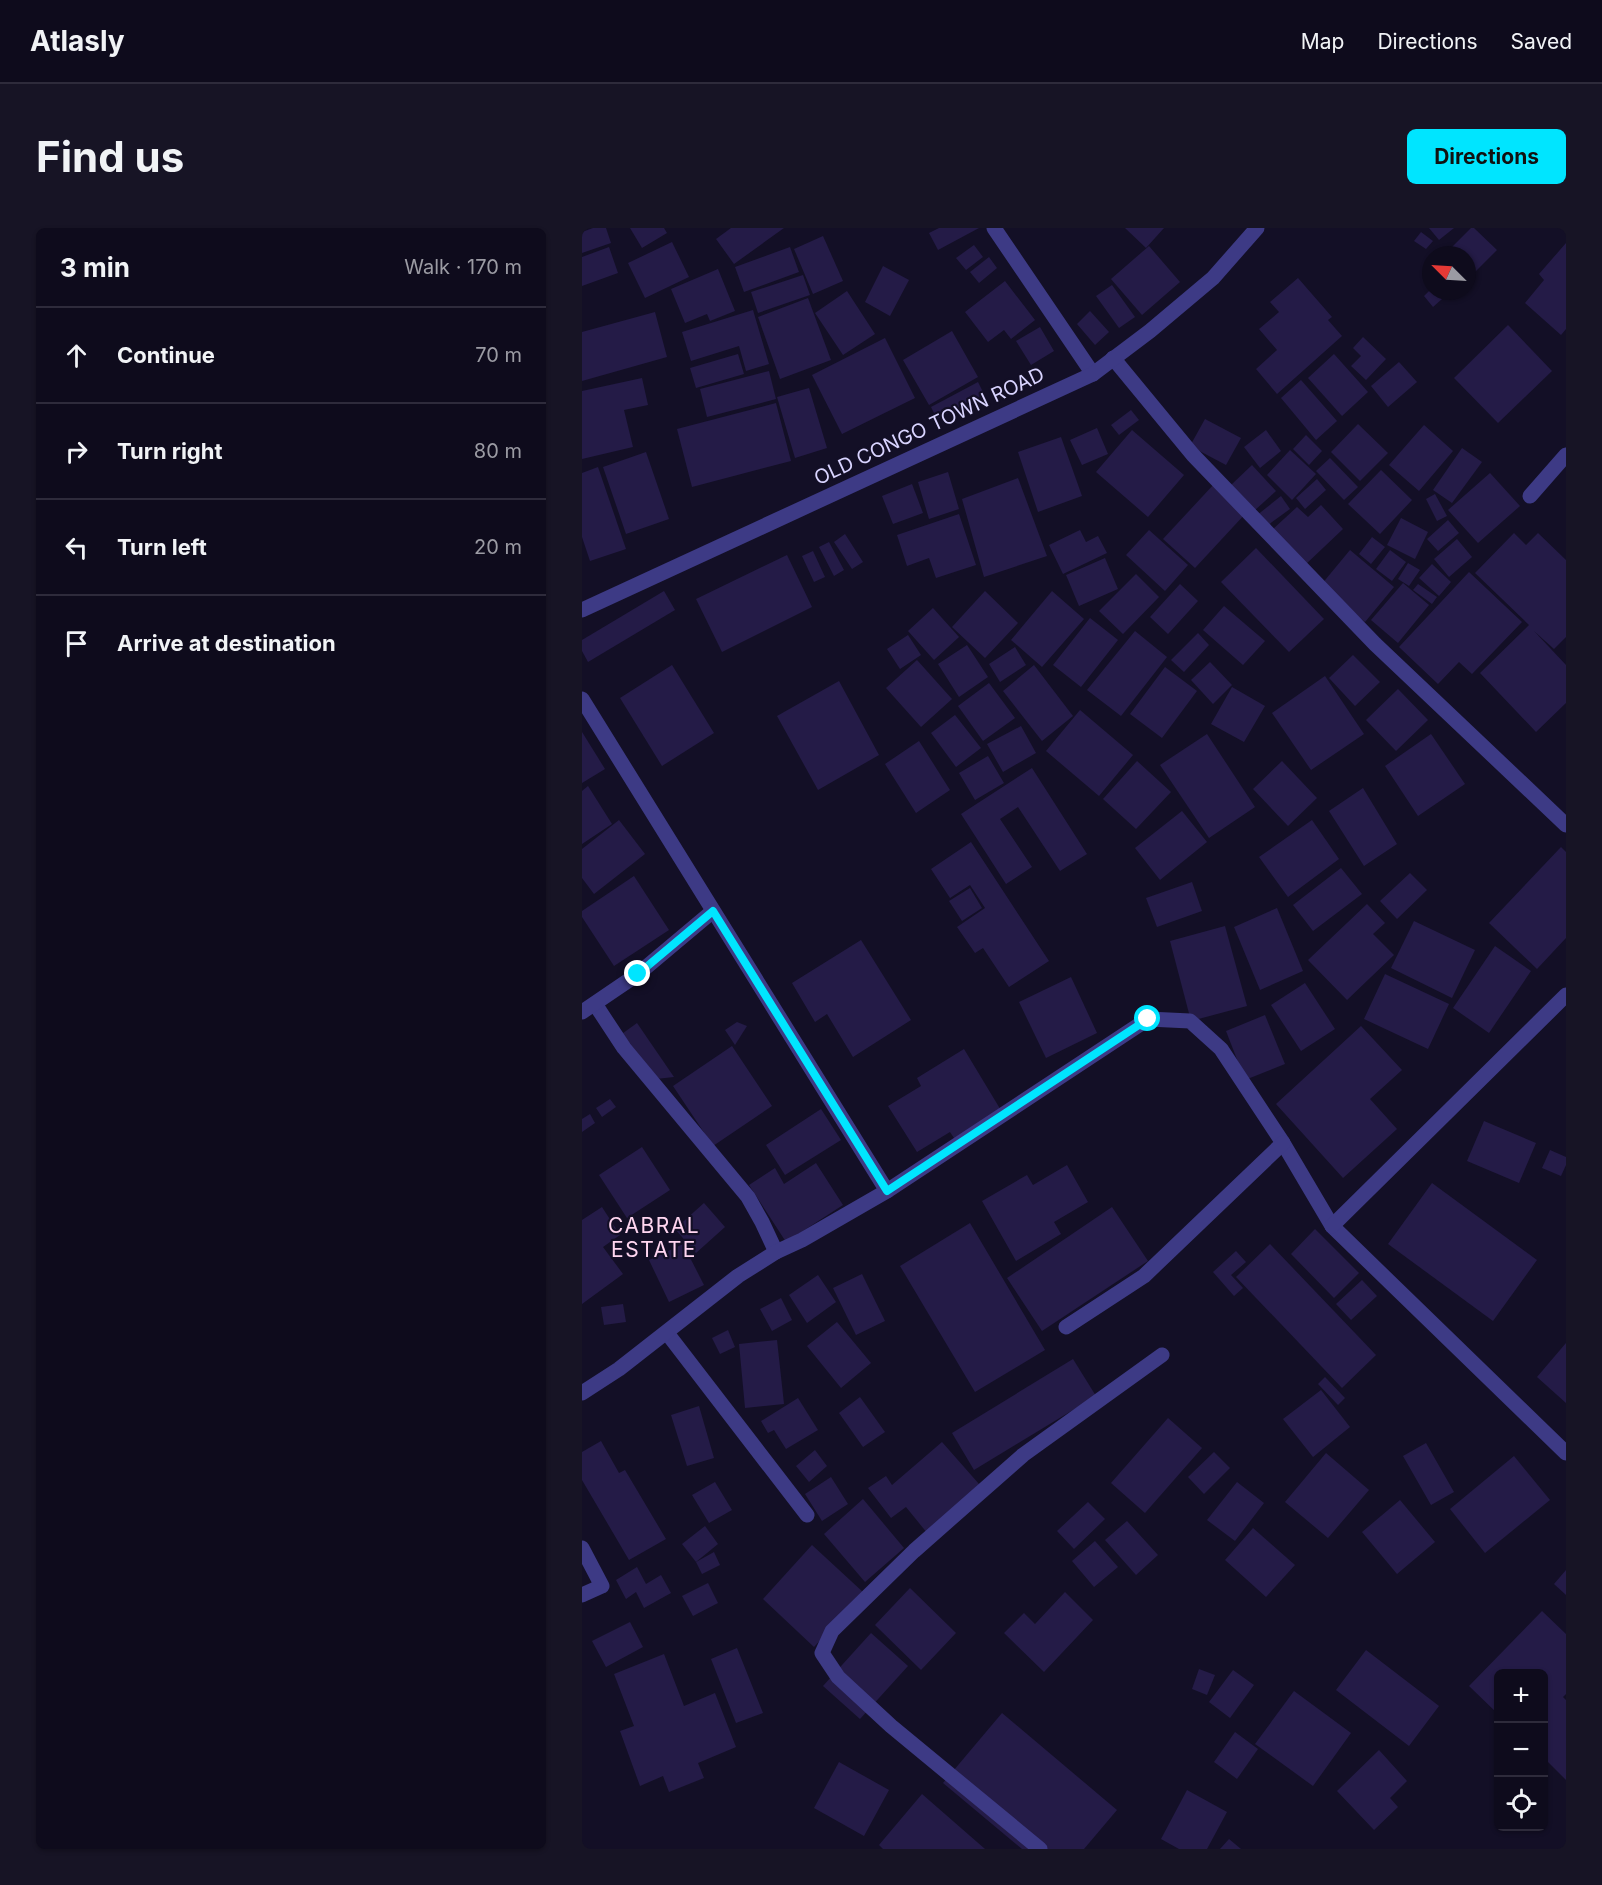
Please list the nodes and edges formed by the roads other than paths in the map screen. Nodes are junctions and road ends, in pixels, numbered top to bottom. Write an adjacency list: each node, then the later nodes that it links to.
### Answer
1 (994, 228): 4 (street)
2 (1257, 228): 3 (street, OLD CONGO TOWN ROAD)
3 (1113, 358): 4 (street, OLD CONGO TOWN ROAD); 9 (street)
4 (1093, 374): 7 (street, OLD CONGO TOWN ROAD)
5 (1566, 455): 6 (street)
6 (1530, 496)
7 (582, 610)
8 (582, 699): 10 (street)
9 (1566, 825)
10 (713, 911): 12 (street); 14 (street)
11 (1566, 995): 15 (street)
12 (588, 1008): 16 (street)
13 (1282, 1143): 14 (street); 15 (street); 17 (street)
14 (887, 1191): 16 (street)
15 (1332, 1226): 21 (street)
16 (776, 1252): 18 (street)
17 (1066, 1327)
18 (667, 1333): 20 (street); 22 (street)
19 (1162, 1355): 25 (street)
20 (582, 1393)
21 (1566, 1453)
22 (807, 1515)
23 (582, 1548): 24 (street)
24 (582, 1595)
25 (1040, 1849)

